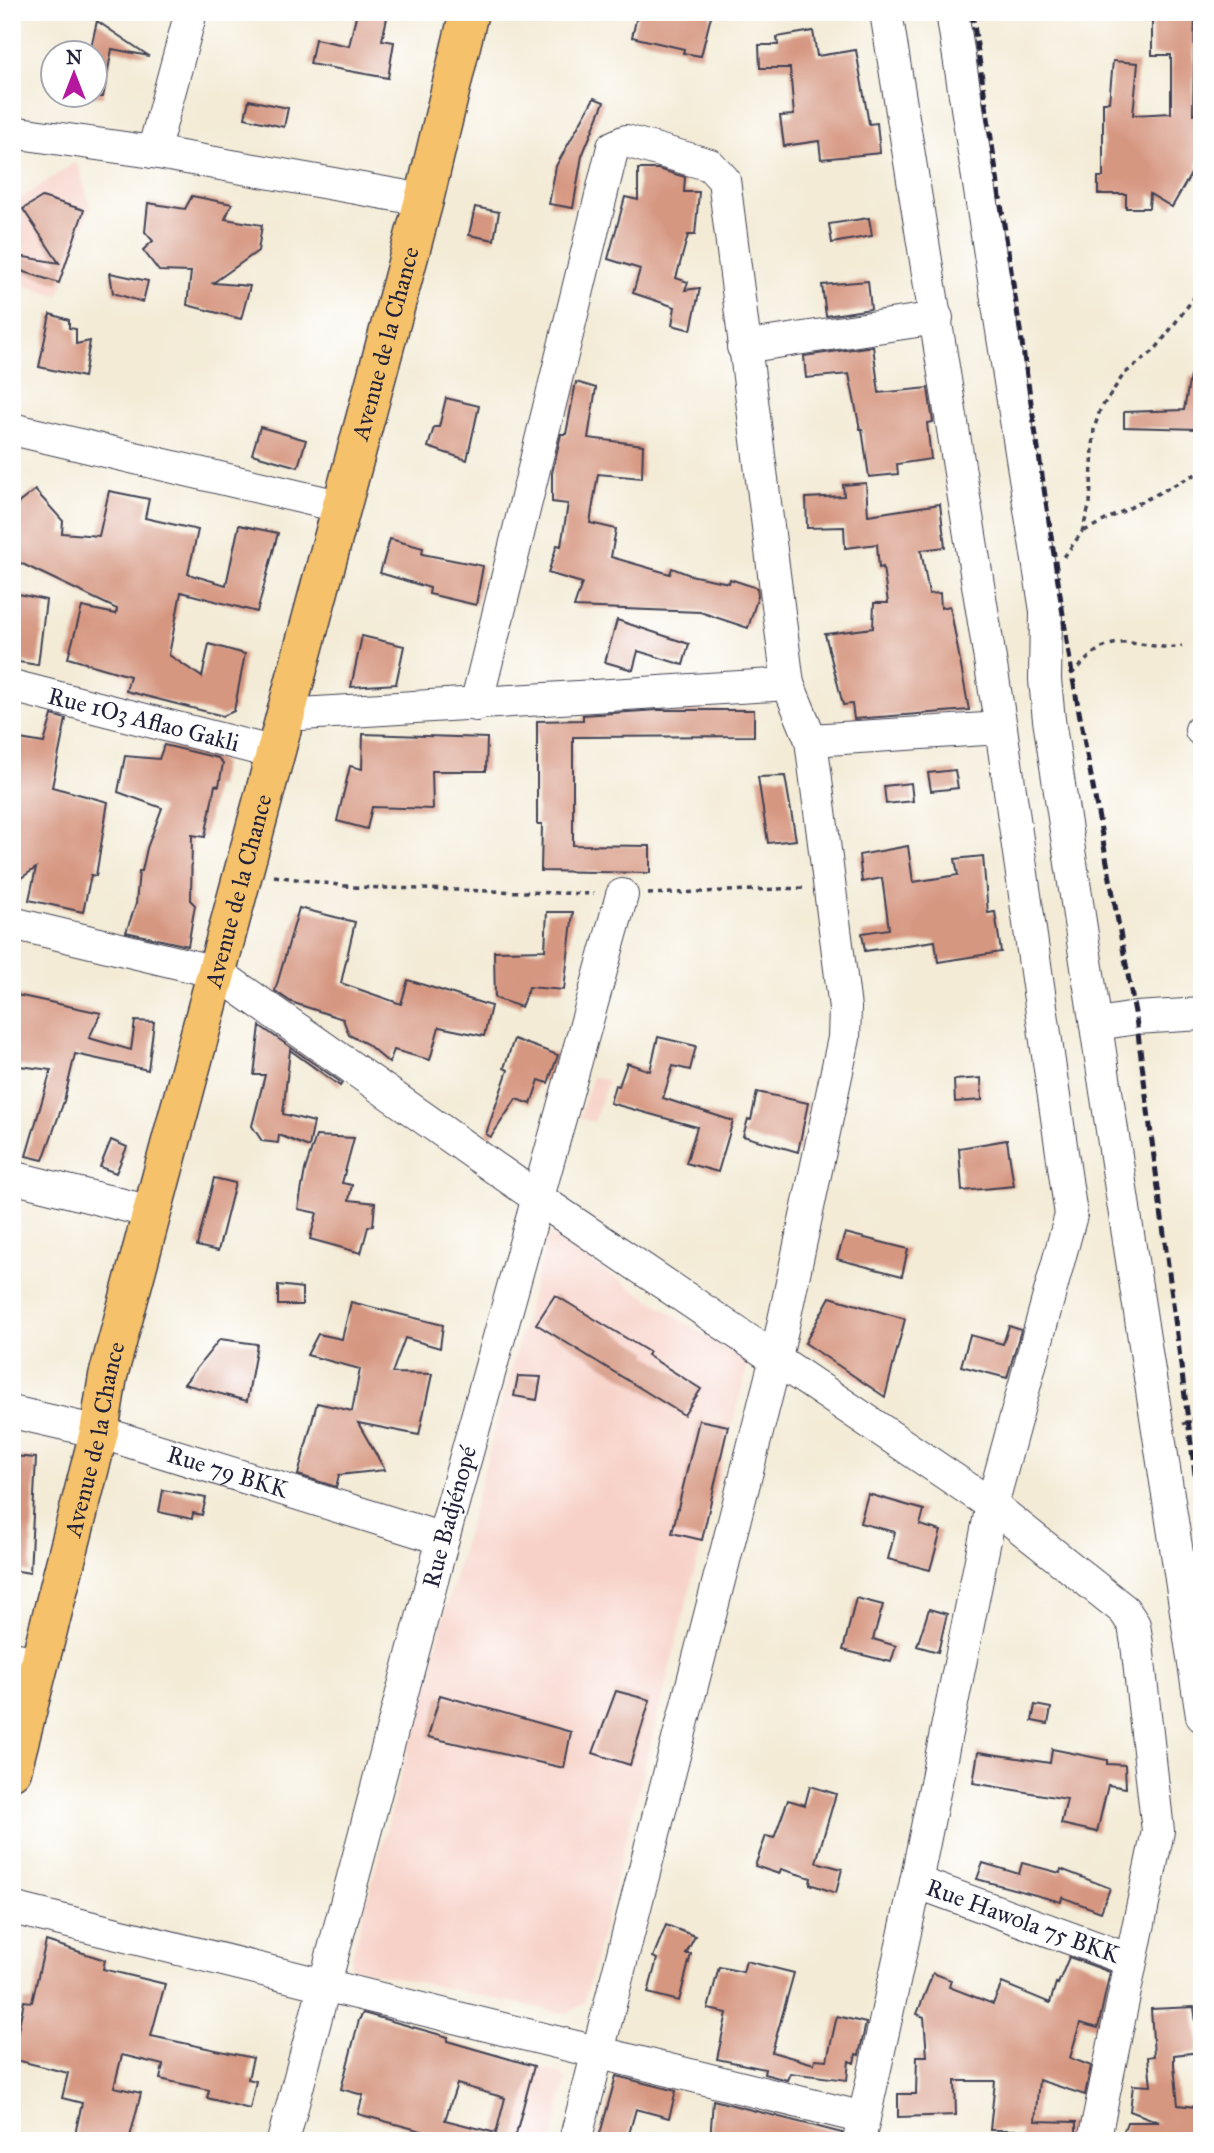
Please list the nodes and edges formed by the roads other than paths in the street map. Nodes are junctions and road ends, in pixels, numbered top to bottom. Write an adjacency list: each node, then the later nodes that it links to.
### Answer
1 (191, 12): 6 (street)
2 (469, 12): 7 (main road, Avenue de la Chance)
3 (887, 12): 8 (street)
4 (952, 12): 23 (street)
5 (12, 132): 6 (street)
6 (153, 152): 7 (street)
7 (424, 200): 11 (main road, Avenue de la Chance)
8 (937, 317): 9 (street); 16 (street)
9 (743, 347): 12 (street); 14 (street)
10 (12, 429): 11 (street)
11 (342, 507): 15 (main road, Avenue de la Chance)
12 (788, 684): 14 (street); 17 (street)
13 (12, 686): 18 (street, Rue 1O3 Aflao Gakli)
14 (476, 705): 15 (street)
15 (285, 715): 18 (main road, Avenue de la Chance)
16 (1001, 728): 17 (street); 30 (street)
17 (811, 740): 27 (street)
18 (275, 752): 21 (main road, Avenue de la Chance)
19 (622, 895): 25 (street, Rue Badjénopé)
20 (12, 923): 21 (street)
21 (216, 972): 25 (street); 26 (main road, Avenue de la Chance)
22 (1202, 1014): 23 (street)
23 (1098, 1024): 33 (street)
24 (12, 1177): 26 (street)
25 (539, 1199): 27 (street); 31 (street, Rue Badjénopé)
26 (151, 1212): 29 (main road, Avenue de la Chance)
27 (776, 1359): 30 (street); 39 (street)
28 (12, 1412): 29 (street, Rue 79 BKK)
29 (99, 1432): 31 (street, Rue 79 BKK); 32 (main road, Avenue de la Chance)
30 (992, 1505): 35 (street); 37 (street)
31 (443, 1539): 38 (street, Rue Badjénopé)
32 (26, 1660): 34 (main road, Avenue de la Chance)
33 (1202, 1716)
34 (12, 1770)
35 (916, 1882): 37 (street, Rue Hawola 75 BKK); 40 (street)
36 (12, 1908): 38 (street)
37 (1130, 1960): 43 (street)
38 (323, 1986): 39 (street); 41 (street, Rue Badjénopé)
39 (597, 2054): 40 (street); 42 (street)
40 (861, 2129)
41 (283, 2141)
42 (575, 2141)
43 (1094, 2141)

